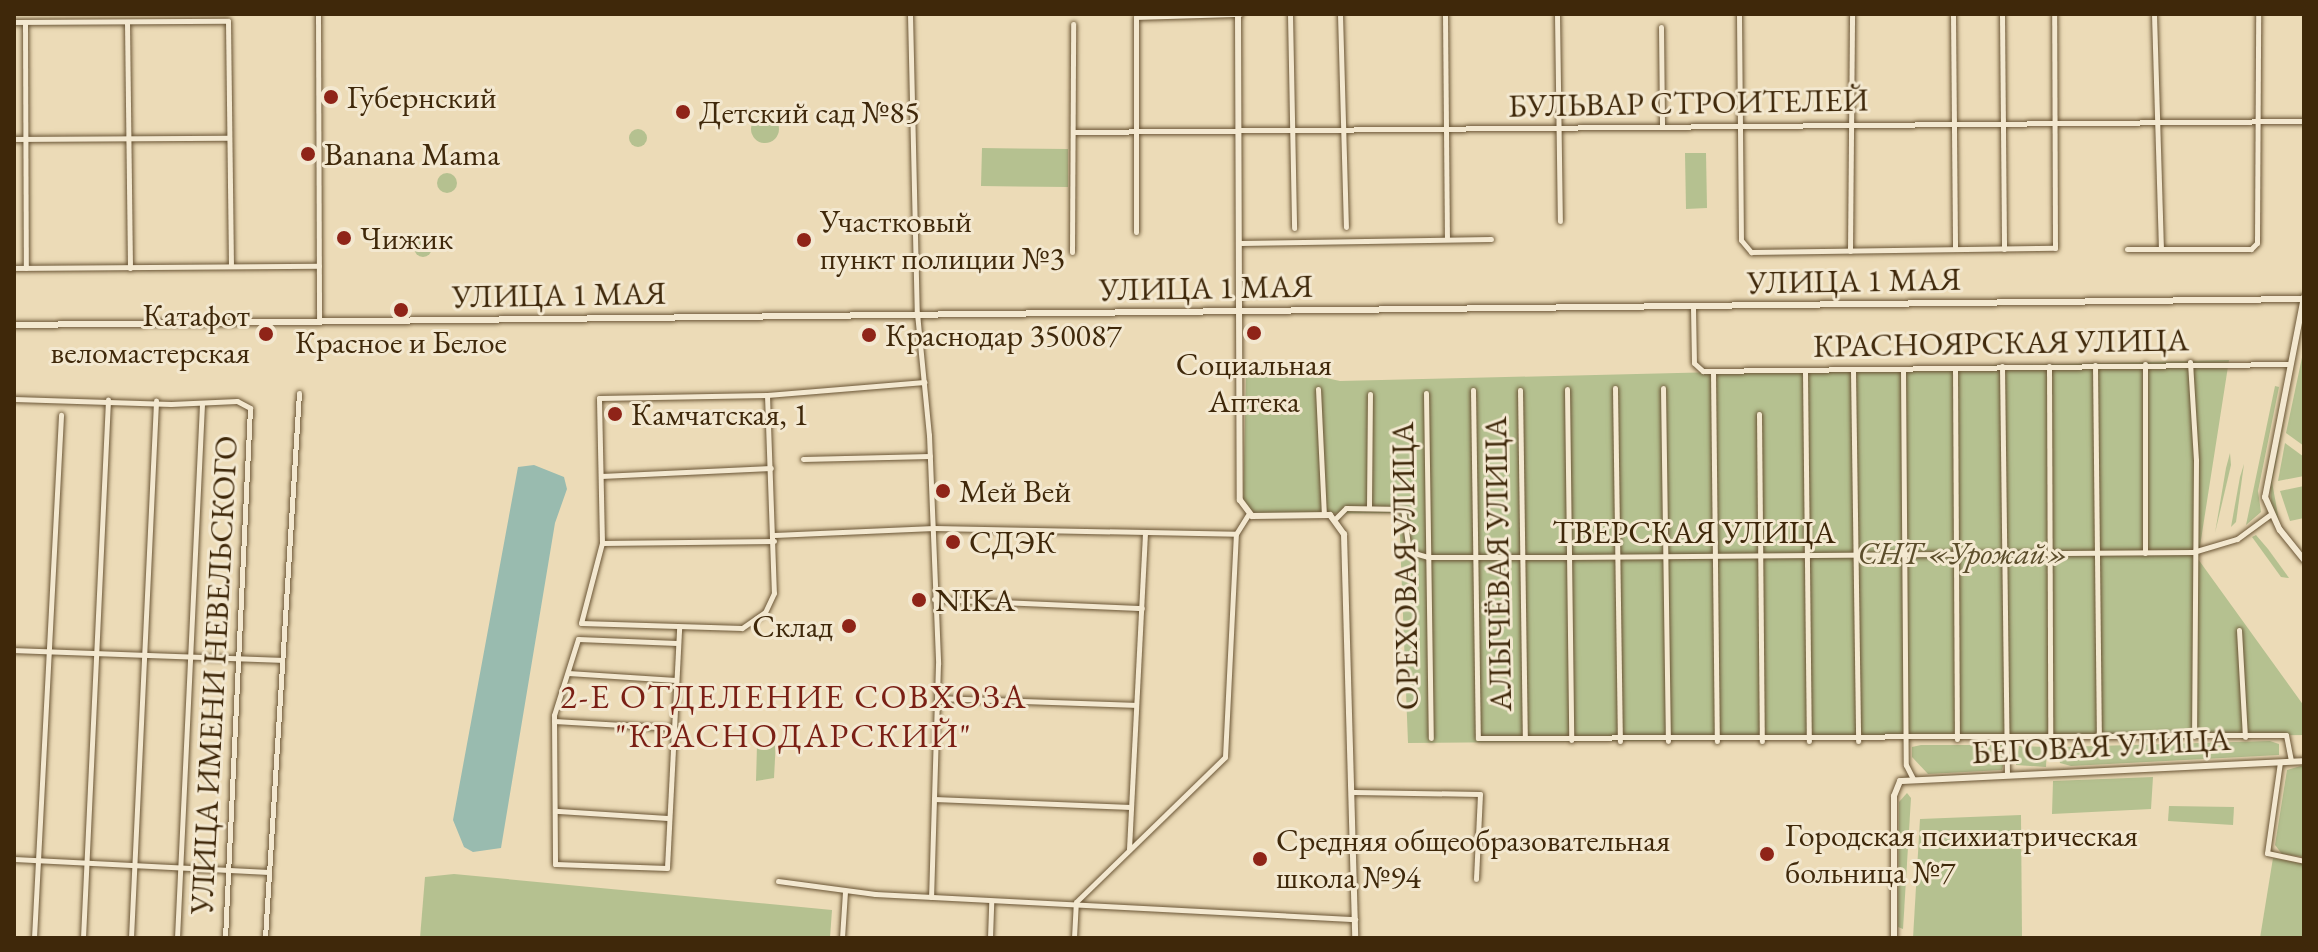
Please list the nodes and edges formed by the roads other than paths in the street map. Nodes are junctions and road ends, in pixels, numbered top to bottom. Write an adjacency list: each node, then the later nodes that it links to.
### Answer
1 (318, 14): 54 (street)
2 (910, 14): 61 (street)
3 (1239, 14): 31 (street); 32 (street)
4 (1290, 14): 33 (street)
5 (1340, 14): 34 (street)
6 (1445, 14): 30 (street)
7 (1557, 14): 29 (street)
8 (1739, 14): 28 (street)
9 (1852, 14): 26 (street)
10 (1953, 14): 23 (street)
11 (2002, 14): 25 (street)
12 (2054, 14): 24 (street)
13 (2154, 14): 22 (street)
14 (2258, 14): 21 (street)
15 (14, 22): 16 (street)
16 (25, 22): 17 (street); 38 (street)
17 (127, 22): 36 (street); 39 (street)
18 (1073, 24): 35 (street)
19 (1661, 27): 27 (street)
20 (2304, 121): 21 (street, БУЛЬВАР СТРОИТЕЛЕЙ)
21 (2259, 122): 22 (street, БУЛЬВАР СТРОИТЕЛЕЙ); 50 (street)
22 (2157, 123): 24 (street, БУЛЬВАР СТРОИТЕЛЕЙ); 50 (street)
23 (1954, 124): 25 (street, БУЛЬВАР СТРОИТЕЛЕЙ); 26 (street, БУЛЬВАР СТРОИТЕЛЕЙ); 47 (street)
24 (2055, 124): 25 (street, БУЛЬВАР СТРОИТЕЛЕЙ); 48 (street)
25 (2004, 125): 48 (street)
26 (1852, 126): 28 (street, БУЛЬВАР СТРОИТЕЛЕЙ); 51 (street)
27 (1662, 127): 28 (street, БУЛЬВАР СТРОИТЕЛЕЙ); 29 (street, БУЛЬВАР СТРОИТЕЛЕЙ)
28 (1741, 127): 51 (street)
29 (1560, 128): 30 (street, БУЛЬВАР СТРОИТЕЛЕЙ); 40 (street)
30 (1445, 130): 34 (street, БУЛЬВАР СТРОИТЕЛЕЙ); 44 (street)
31 (1137, 131): 32 (street, БУЛЬВАР СТРОИТЕЛЕЙ); 35 (street, БУЛЬВАР СТРОИТЕЛЕЙ); 43 (street)
32 (1240, 131): 33 (street, БУЛЬВАР СТРОИТЕЛЕЙ); 46 (street)
33 (1294, 131): 34 (street, БУЛЬВАР СТРОИТЕЛЕЙ); 42 (street)
34 (1344, 131): 41 (street)
35 (1073, 132): 52 (street)
36 (228, 138): 39 (street); 53 (street)
37 (14, 139): 38 (street)
38 (25, 139): 39 (street); 56 (street)
39 (127, 139): 57 (street)
40 (1560, 221)
41 (1346, 227)
42 (1294, 228)
43 (1136, 232)
44 (1447, 239): 45 (street); 46 (street)
45 (1491, 239)
46 (1241, 243): 60 (street)
47 (1955, 249): 48 (street); 51 (street)
48 (2004, 249)
49 (2127, 249): 50 (street)
50 (2161, 249)
51 (1850, 251)
52 (1072, 252)
53 (231, 266): 54 (street); 57 (street)
54 (319, 266): 62 (street)
55 (14, 268): 56 (street)
56 (26, 268): 57 (street)
57 (130, 268)
58 (2304, 298): 59 (street, УЛИЦА 1 МАЯ); 66 (street)
59 (1693, 307): 60 (street, УЛИЦА 1 МАЯ); 73 (street)
60 (1240, 312): 61 (street, УЛИЦА 1 МАЯ); 98 (street)
61 (917, 316): 62 (street, УЛИЦА 1 МАЯ); 75 (street)
62 (319, 322): 63 (street, УЛИЦА 1 МАЯ)
63 (14, 325)
64 (2190, 362): 65 (street, КРАСНОЯРСКАЯ УЛИЦА); 66 (street, КРАСНОЯРСКАЯ УЛИЦА); 106 (street)
65 (2145, 364): 67 (street, КРАСНОЯРСКАЯ УЛИЦА); 108 (street)
66 (2289, 364): 97 (street)
67 (2095, 365): 69 (street, КРАСНОЯРСКАЯ УЛИЦА); 107 (street)
68 (2002, 366): 69 (street, КРАСНОЯРСКАЯ УЛИЦА); 70 (street, КРАСНОЯРСКАЯ УЛИЦА); 110 (street)
69 (2049, 366): 111 (street)
70 (1955, 368): 71 (street, КРАСНОЯРСКАЯ УЛИЦА); 109 (street)
71 (1903, 370): 72 (street, КРАСНОЯРСКАЯ УЛИЦА); 114 (street)
72 (1853, 371): 74 (street, КРАСНОЯРСКАЯ УЛИЦА); 113 (street)
73 (1713, 372): 74 (street, КРАСНОЯРСКАЯ УЛИЦА); 117 (street)
74 (1805, 372): 112 (street)
75 (924, 379): 85 (street); 92 (street)
76 (1615, 388): 115 (street)
77 (1663, 388): 116 (street)
78 (1318, 389): 99 (street)
79 (1567, 389): 122 (street)
80 (1473, 390): 120 (street)
81 (1520, 390): 121 (street, АЛЫЧЁВАЯ УЛИЦА)
82 (299, 393): 135 (street)
83 (1426, 393): 119 (street, ОРЕХОВАЯ УЛИЦА)
84 (1370, 394): 96 (street)
85 (767, 395): 94 (street); 95 (street)
86 (14, 399): 87 (street)
87 (108, 400): 88 (street); 131 (street)
88 (156, 401): 89 (street); 132 (street)
89 (202, 404): 133 (street); 134 (street, УЛИЦА ИМЕНИ НЕВЕЛЬСКОГО)
90 (1759, 414): 118 (street)
91 (61, 415): 130 (street)
92 (930, 456): 93 (street); 101 (street)
93 (803, 459)
94 (771, 468): 95 (street); 104 (street)
95 (601, 476): 105 (street)
96 (1369, 507): 100 (street); 119 (street)
97 (2271, 514): 106 (street, ТВЕРСКАЯ УЛИЦА); 123 (street)
98 (1248, 515): 99 (street); 103 (street)
99 (1324, 515): 100 (street)
100 (1338, 520): 163 (street)
101 (934, 528): 102 (street); 104 (street); 124 (street)
102 (1145, 534): 103 (street); 125 (street)
103 (1236, 534): 168 (street)
104 (774, 538): 105 (street); 126 (street)
105 (602, 543): 126 (street)
106 (2196, 552): 108 (street, ТВЕРСКАЯ УЛИЦА); 143 (street)
107 (2098, 553): 108 (street, ТВЕРСКАЯ УЛИЦА); 111 (street, ТВЕРСКАЯ УЛИЦА); 142 (street)
108 (2145, 553)
109 (1955, 554): 110 (street, ТВЕРСКАЯ УЛИЦА); 114 (street, ТВЕРСКАЯ УЛИЦА); 149 (street)
110 (2002, 554): 111 (street, ТВЕРСКАЯ УЛИЦА); 145 (street)
111 (2049, 554): 146 (street)
112 (1809, 555): 113 (street, ТВЕРСКАЯ УЛИЦА); 118 (street, ТВЕРСКАЯ УЛИЦА); 156 (street)
113 (1856, 555): 114 (street, ТВЕРСКАЯ УЛИЦА); 157 (street)
114 (1904, 555): 151 (street)
115 (1619, 556): 116 (street, ТВЕРСКАЯ УЛИЦА); 122 (street, ТВЕРСКАЯ УЛИЦА); 152 (street)
116 (1669, 556): 117 (street, ТВЕРСКАЯ УЛИЦА); 153 (street)
117 (1714, 556): 118 (street, ТВЕРСКАЯ УЛИЦА); 154 (street)
118 (1762, 556): 155 (street)
119 (1428, 557): 120 (street, ТВЕРСКАЯ УЛИЦА); 148 (street, ОРЕХОВАЯ УЛИЦА)
120 (1476, 557): 121 (street, ТВЕРСКАЯ УЛИЦА); 144 (street)
121 (1524, 557): 122 (street, ТВЕРСКАЯ УЛИЦА); 144 (street, АЛЫЧЁВАЯ УЛИЦА)
122 (1569, 557): 150 (street)
123 (2304, 560)
124 (934, 599): 125 (street); 138 (street)
125 (1142, 608): 139 (street)
126 (683, 628): 128 (street)
127 (2239, 630): 147 (street)
128 (677, 643): 136 (street); 137 (street)
129 (14, 650): 130 (street)
130 (51, 651): 131 (street); 170 (street)
131 (96, 653): 132 (street); 172 (street)
132 (143, 655): 133 (street); 173 (street)
133 (190, 657): 134 (street); 174 (street)
134 (238, 659): 135 (street); 175 (street, УЛИЦА ИМЕНИ НЕВЕЛЬСКОГО)
135 (282, 660): 176 (street)
136 (568, 673): 137 (street); 140 (street)
137 (676, 680): 141 (street)
138 (938, 698): 139 (street); 164 (street)
139 (1136, 705): 165 (street)
140 (554, 721): 141 (street); 166 (street)
141 (674, 728): 167 (street)
142 (2099, 735): 143 (street); 146 (street)
143 (2194, 736): 147 (street)
144 (1525, 737): 150 (street)
145 (2005, 737): 146 (street); 149 (street); 161 (street)
146 (2050, 737)
147 (2245, 737): 158 (street)
148 (1431, 738)
149 (1957, 739): 151 (street)
150 (1571, 740): 152 (street)
151 (1906, 740): 157 (street); 162 (street)
152 (1620, 741): 153 (street)
153 (1668, 741): 154 (street)
154 (1717, 741): 155 (street)
155 (1762, 741): 156 (street)
156 (1809, 741): 157 (street)
157 (1858, 741)
158 (2291, 761): 159 (street, БЕГОВАЯ УЛИЦА); 160 (street, БЕГОВАЯ УЛИЦА)
159 (2304, 761)
160 (2280, 762): 161 (street, БЕГОВАЯ УЛИЦА); 171 (street)
161 (2007, 775): 162 (street, БЕГОВАЯ УЛИЦА)
162 (1913, 779): 194 (street, БЕГОВАЯ УЛИЦА)
163 (1354, 792): 177 (street); 183 (street)
164 (934, 799): 165 (street); 180 (street)
165 (1131, 807): 168 (street)
166 (557, 811): 167 (street); 167 (street)
167 (669, 818)
168 (1129, 849): 182 (street)
169 (14, 859): 170 (street)
170 (38, 861): 172 (street); 184 (street)
171 (2304, 861)
172 (87, 863): 173 (street); 185 (street)
173 (134, 865): 174 (street); 186 (street)
174 (180, 868): 175 (street); 187 (street)
175 (228, 871): 176 (street); 188 (street, УЛИЦА ИМЕНИ НЕВЕЛЬСКОГО)
176 (269, 872): 189 (street)
177 (1476, 879)
178 (778, 881): 179 (street)
179 (845, 891): 180 (street); 190 (street)
180 (931, 897): 181 (street)
181 (991, 901): 182 (street); 191 (street)
182 (1076, 902): 183 (street); 192 (street)
183 (1351, 919): 193 (street)
184 (34, 938)
185 (83, 938)
186 (131, 938)
187 (177, 938)
188 (225, 938)
189 (265, 938)
190 (842, 938)
191 (990, 938)
192 (1074, 938)
193 (1355, 938)
194 (1894, 938)

